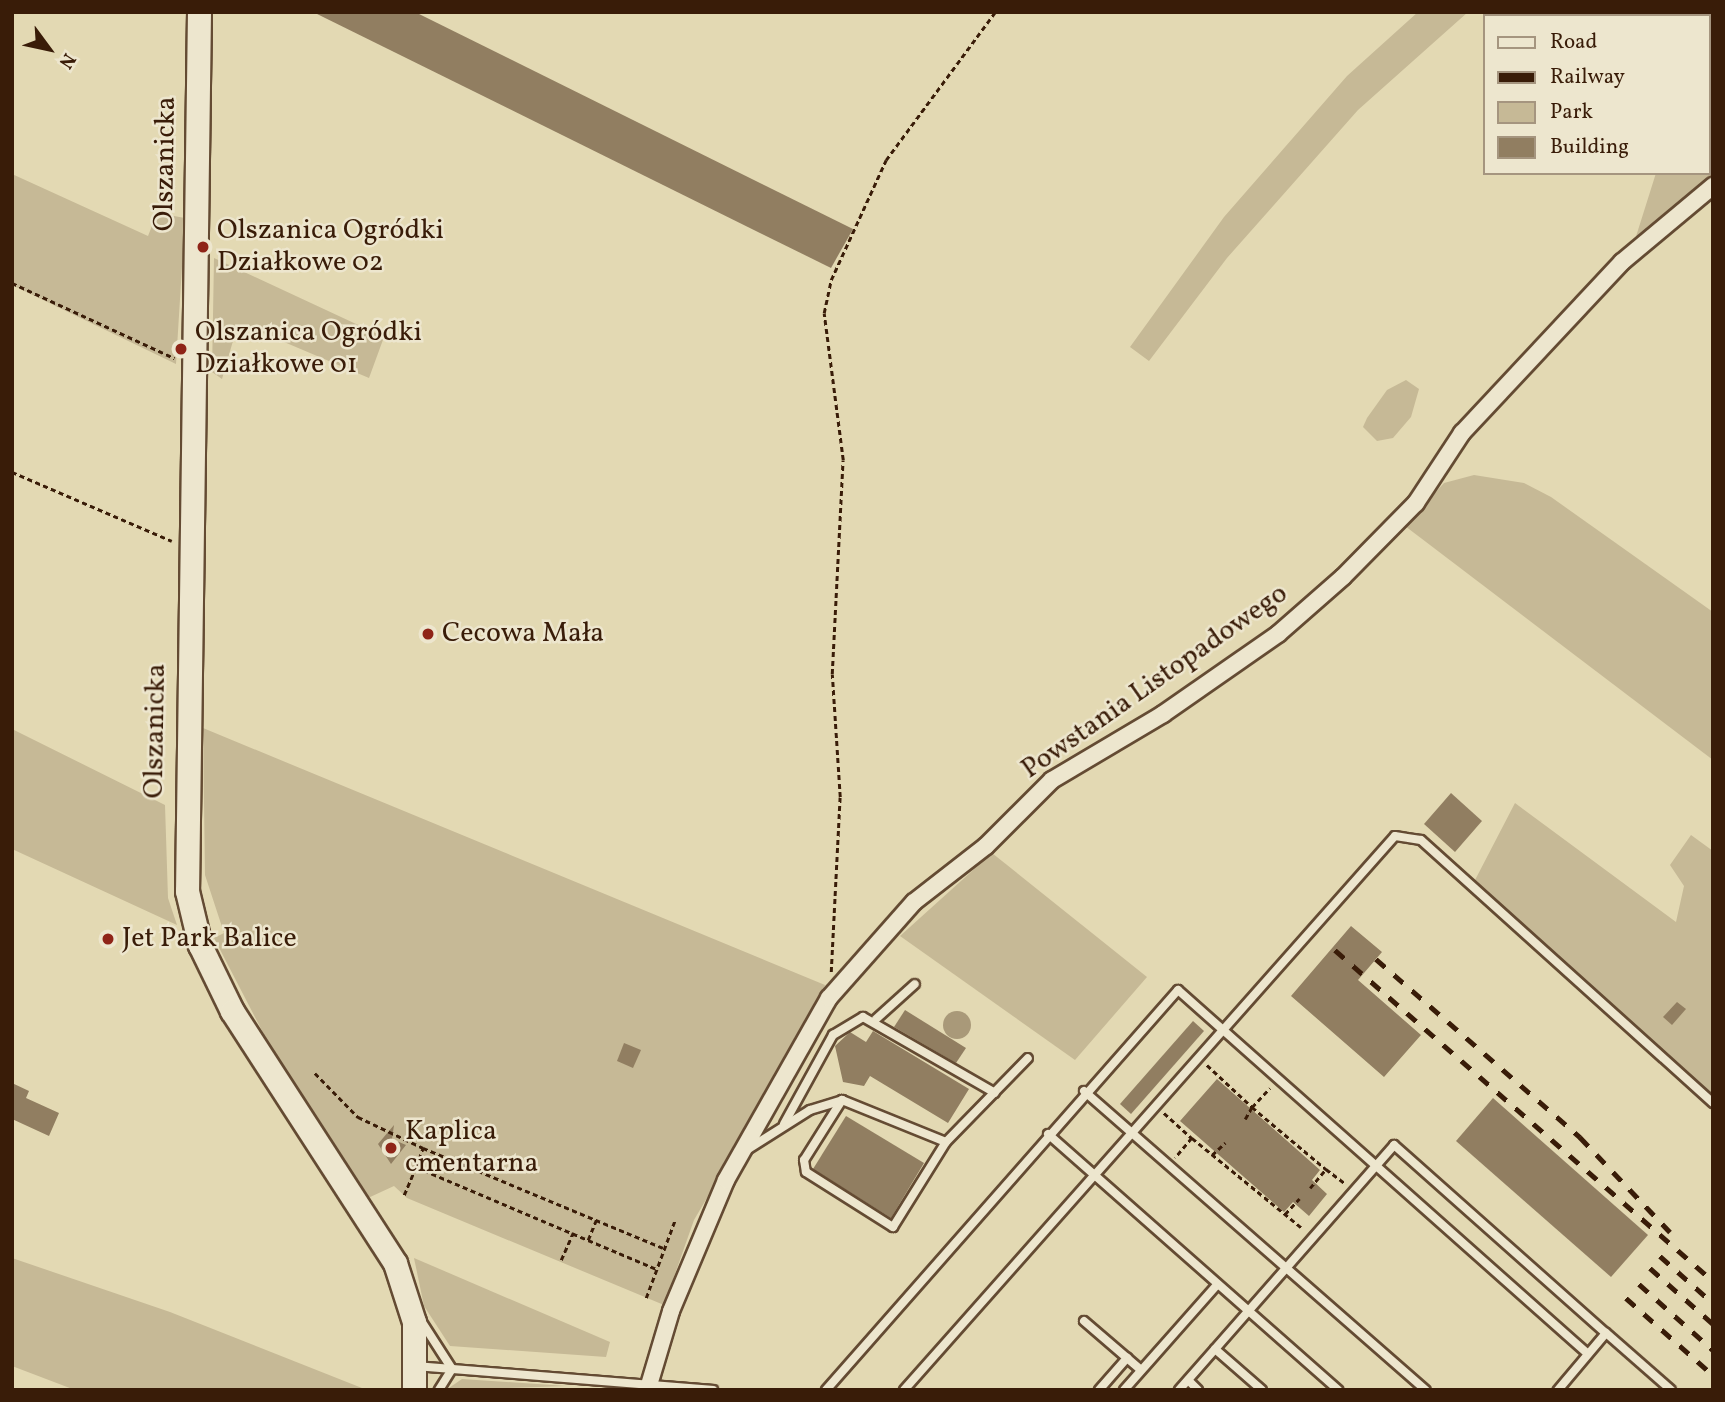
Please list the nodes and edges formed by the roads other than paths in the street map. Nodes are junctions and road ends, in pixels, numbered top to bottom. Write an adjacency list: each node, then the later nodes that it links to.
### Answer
1 (199, 12): 20 (street, Olszanicka)
2 (1713, 186): 15 (street, Powstania Listopadowego)
3 (915, 984): 4 (lane)
4 (876, 1019): 8 (lane); 11 (lane)
5 (1221, 1028): 7 (lane); 10 (lane); 12 (lane); 16 (lane)
6 (1028, 1058): 8 (lane)
7 (1084, 1091): 12 (lane); 13 (lane)
8 (995, 1093): 14 (lane)
9 (842, 1100): 11 (lane); 14 (lane); 14 (lane)
10 (1713, 1103)
11 (782, 1128): 15 (lane)
12 (1130, 1132): 17 (lane); 18 (lane)
13 (1048, 1134): 17 (lane); 35 (lane)
14 (946, 1142)
15 (744, 1152): 31 (street, Powstania Listopadowego)
16 (1376, 1165): 18 (lane); 23 (lane); 25 (lane)
17 (1093, 1174): 19 (lane); 36 (lane)
18 (1286, 1268): 21 (lane); 43 (lane)
19 (1216, 1286): 21 (lane); 29 (lane)
20 (412, 1309): 27 (street, Olszanicka); 28 (lane)
21 (1247, 1312): 24 (lane); 42 (lane)
22 (1084, 1321): 26 (lane)
23 (1606, 1333): 25 (lane); 45 (lane)
24 (1215, 1349): 30 (lane); 41 (lane)
25 (1588, 1354): 44 (lane)
26 (1127, 1358): 29 (lane); 37 (lane)
27 (416, 1366): 28 (lane); 32 (street, Olszanicka)
28 (452, 1369): 31 (lane); 33 (lane)
29 (1141, 1370): 38 (lane)
30 (1188, 1380): 39 (lane); 40 (lane)
31 (649, 1385): 34 (lane)
32 (414, 1390)
33 (439, 1390)
34 (713, 1390)
35 (826, 1390)
36 (904, 1390)
37 (1099, 1390)
38 (1124, 1390)
39 (1180, 1390)
40 (1198, 1390)
41 (1262, 1390)
42 (1338, 1390)
43 (1425, 1390)
44 (1558, 1390)
45 (1671, 1390)

